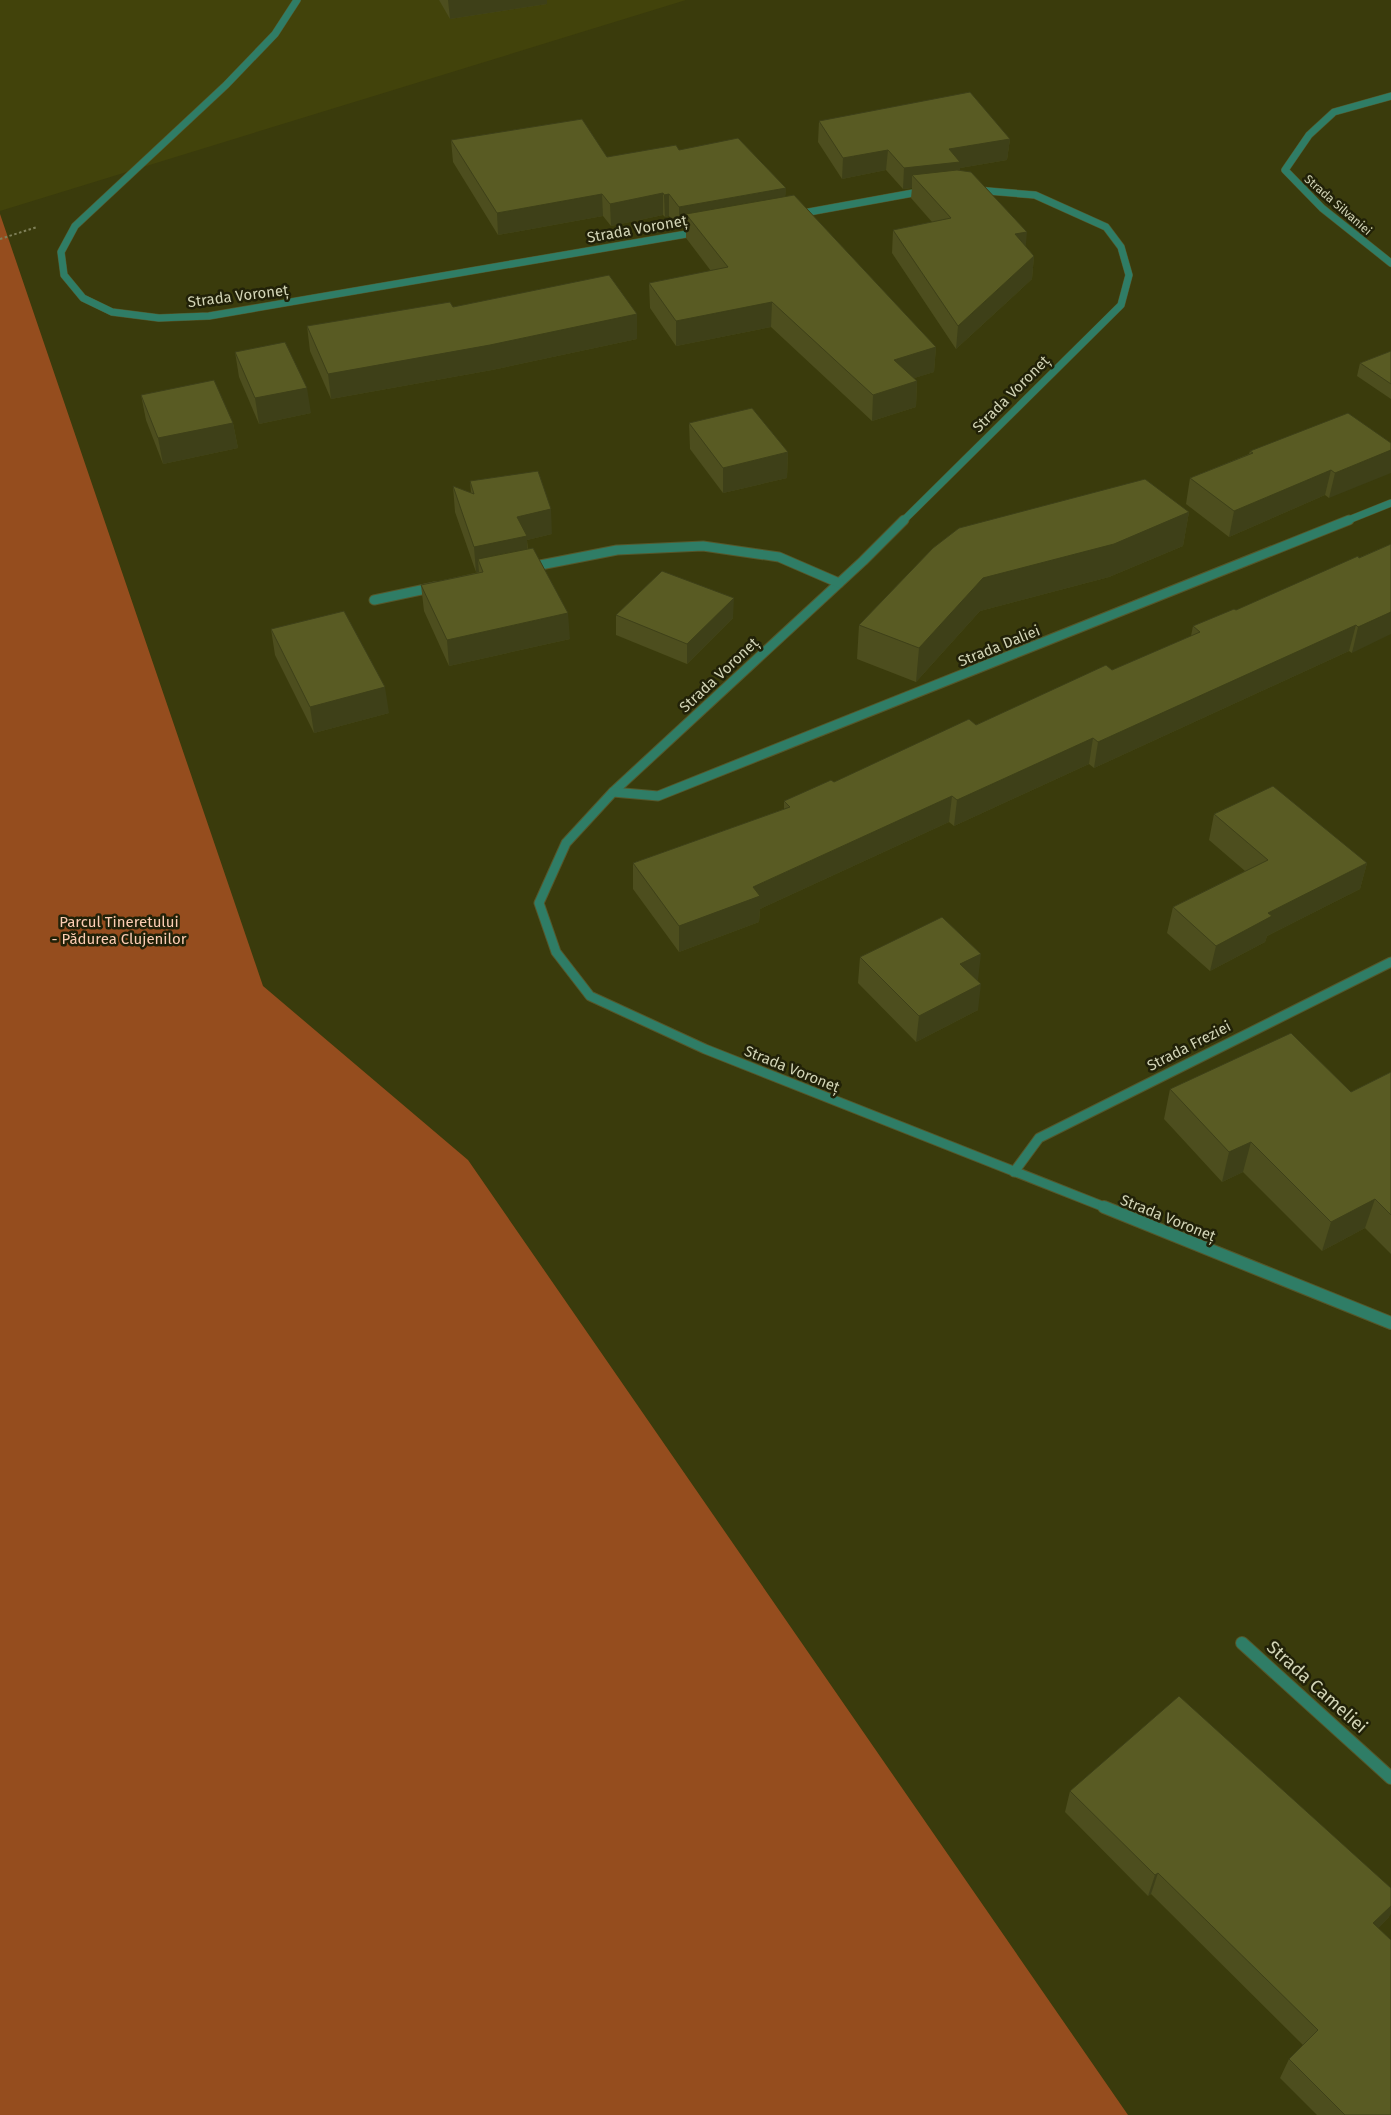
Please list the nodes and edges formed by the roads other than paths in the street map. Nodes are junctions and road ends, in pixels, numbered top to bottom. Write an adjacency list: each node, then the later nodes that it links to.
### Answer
1 (296, 0): 6 (street, Strada Voroneț)
2 (1391, 96): 7 (street, Strada Silvaniei)
3 (963, 189): 10 (street, Strada Voroneț)
4 (935, 190): 5 (street)
5 (792, 215)
6 (706, 231)
7 (1391, 263)
8 (1391, 502): 13 (street, Strada Daliei)
9 (520, 570): 10 (street)
10 (839, 583): 13 (street, Strada Voroneț)
11 (442, 586): 12 (street)
12 (374, 600)
13 (613, 792): 15 (street, Strada Voroneț)
14 (1391, 962): 15 (street, Strada Freziei)
15 (1014, 1172): 16 (street, Strada Voroneț)
16 (1391, 1323)
17 (1242, 1643): 18 (street, Strada Cameliei)
18 (1391, 1778)

